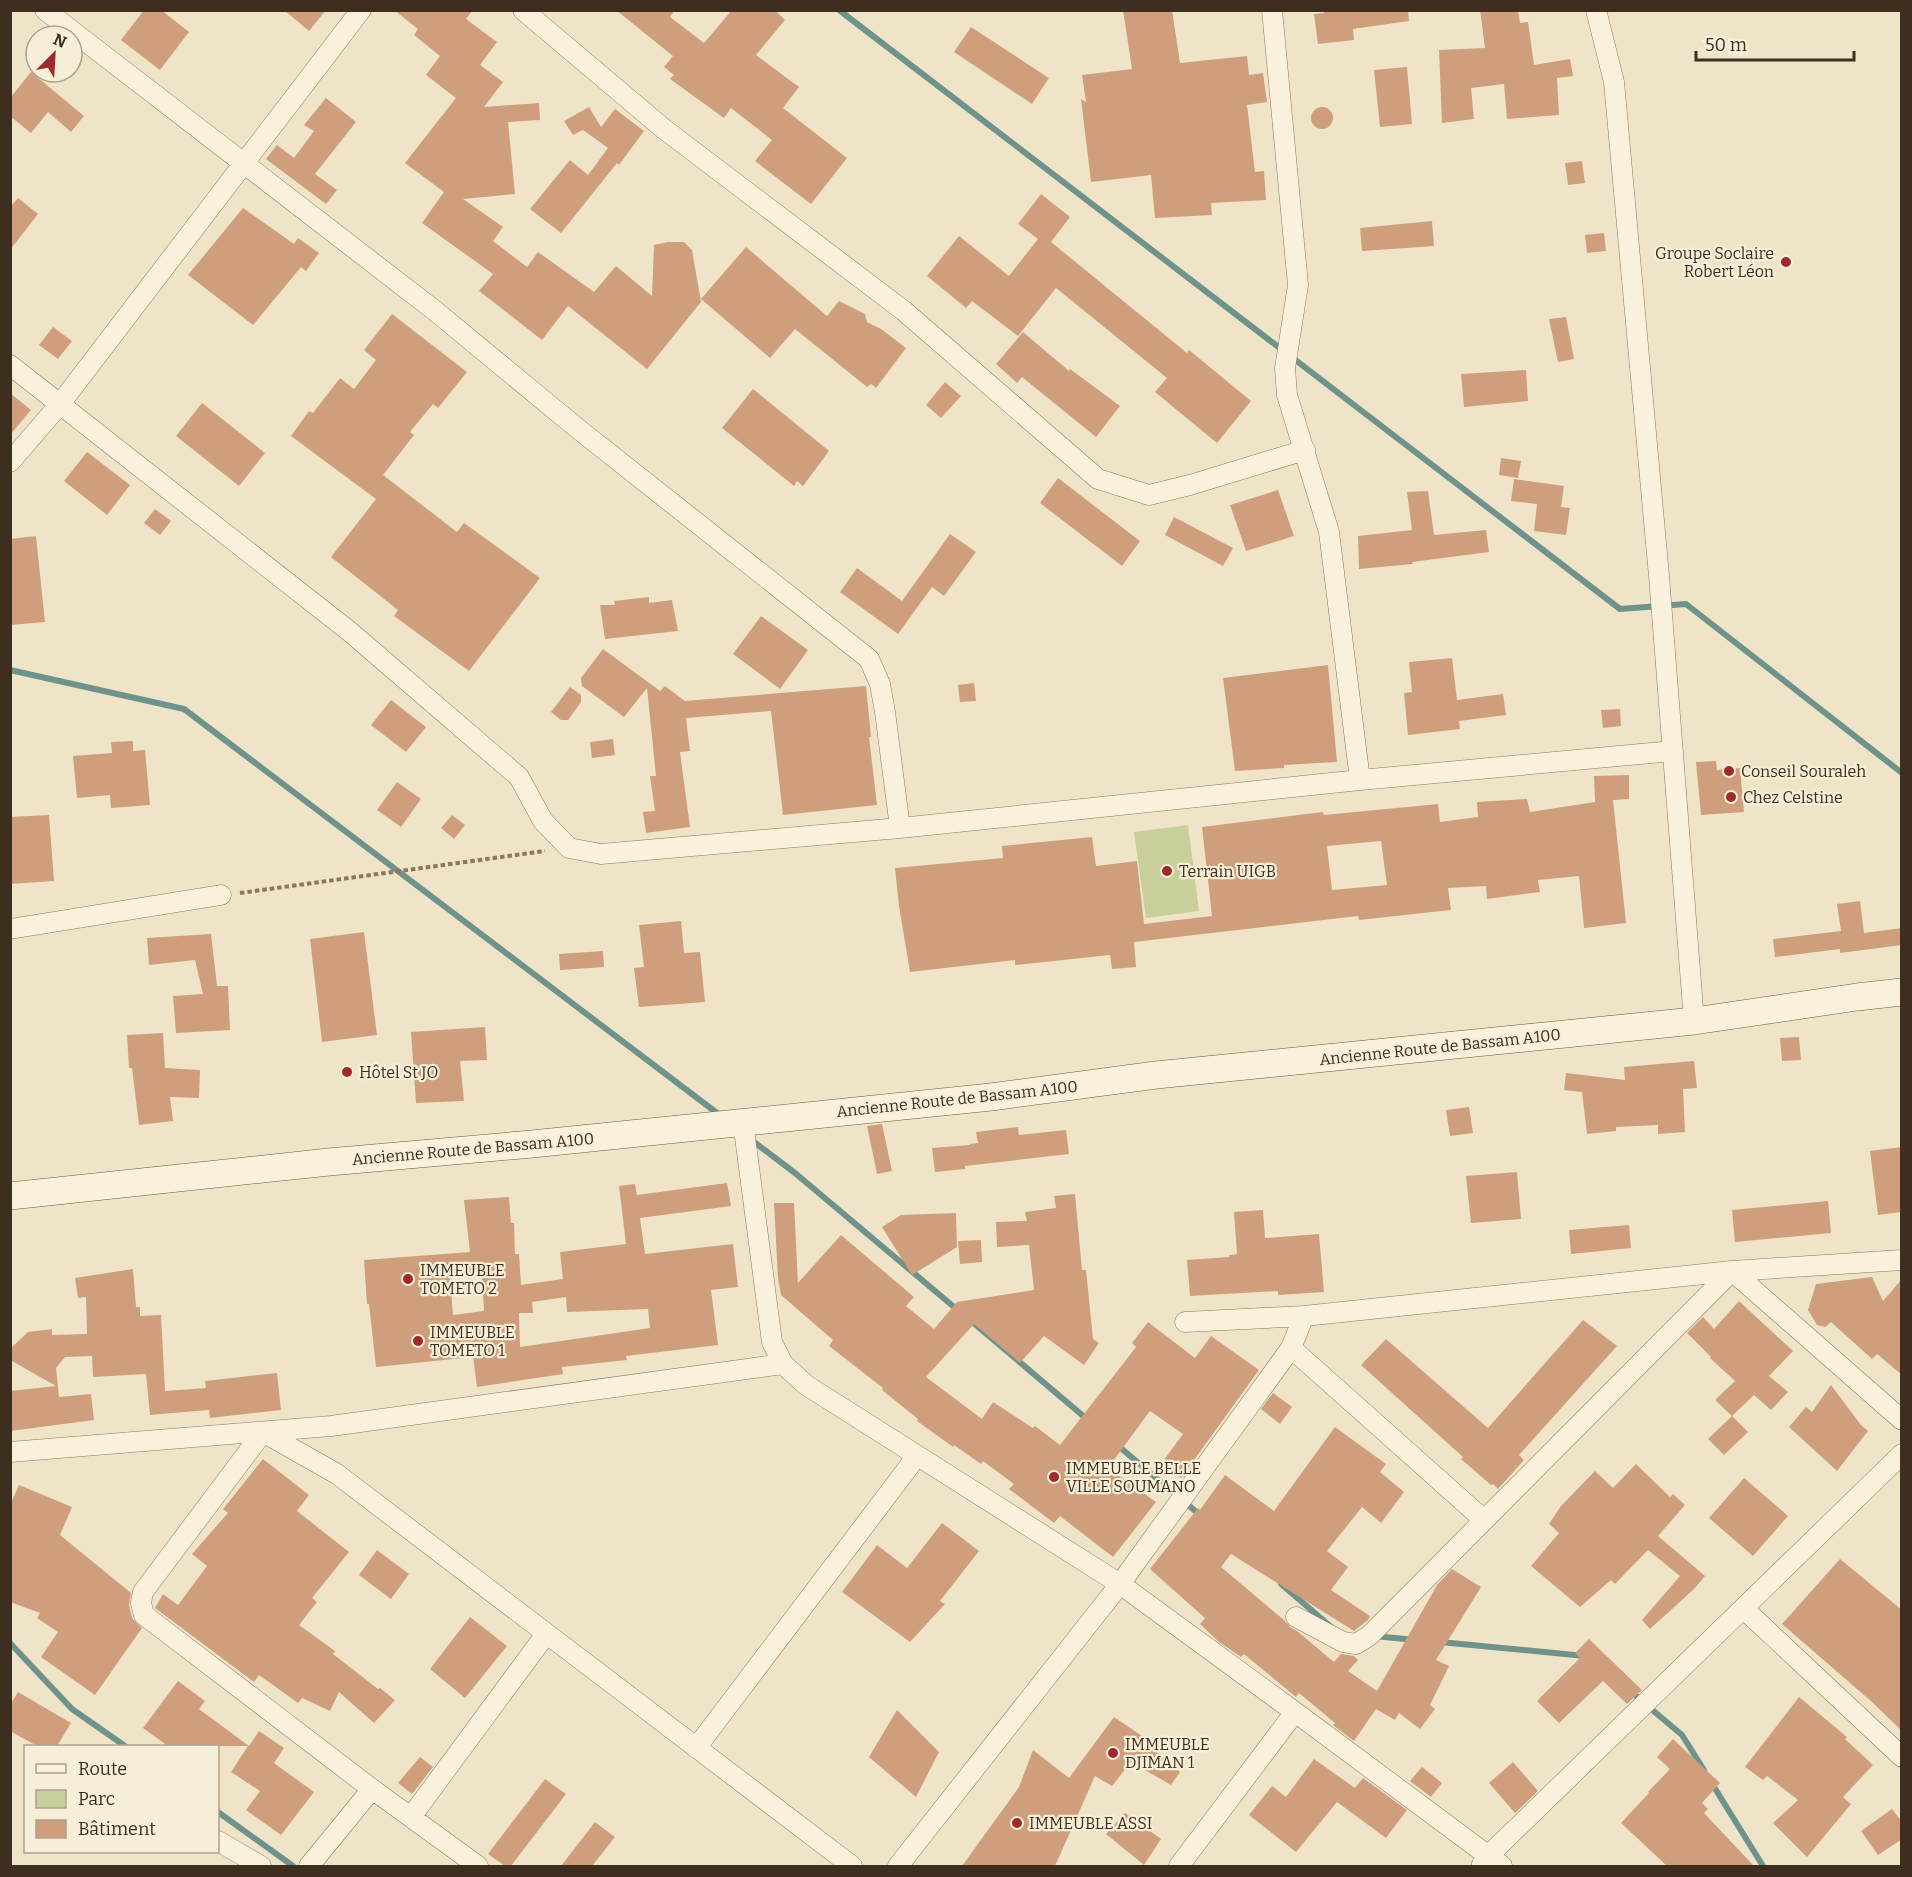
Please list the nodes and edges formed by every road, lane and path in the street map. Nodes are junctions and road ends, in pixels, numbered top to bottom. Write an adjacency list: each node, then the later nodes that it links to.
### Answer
1 (45, 10): 6 (street)
2 (361, 10): 6 (street)
3 (523, 10): 9 (street)
4 (1272, 10): 9 (street)
5 (1596, 10): 11 (street)
6 (243, 164): 8 (street); 13 (street)
7 (10, 365): 8 (street)
8 (60, 404): 10 (street); 14 (street)
9 (1305, 450): 12 (street)
10 (10, 462)
11 (1673, 751): 12 (street); 18 (street)
12 (1360, 780): 13 (street)
13 (900, 828): 14 (street)
14 (569, 848): 15 (path)
15 (221, 895): 16 (street)
16 (10, 929)
17 (1902, 992): 18 (main road, Ancienne Route de Bassam A100)
18 (1694, 1021): 19 (main road, Ancienne Route de Bassam A100)
19 (743, 1122): 20 (main road, Ancienne Route de Bassam A100); 26 (street)
20 (10, 1196)
21 (1902, 1260): 22 (street)
22 (1732, 1271): 23 (street); 27 (street); 32 (street)
23 (1304, 1316): 24 (street); 25 (street)
24 (1185, 1322)
25 (1291, 1348): 32 (street); 33 (street)
26 (783, 1364): 28 (street); 31 (street)
27 (1902, 1420)
28 (263, 1432): 29 (street); 36 (street); 40 (street)
29 (10, 1452)
30 (1902, 1454): 34 (street)
31 (917, 1456): 33 (street); 38 (street)
32 (1484, 1520): 35 (street)
33 (1120, 1584): 37 (street); 48 (street)
34 (1744, 1609): 39 (street); 43 (street)
35 (1296, 1617)
36 (546, 1634): 38 (street); 41 (street)
37 (1295, 1712): 43 (street); 49 (street)
38 (696, 1748): 47 (street)
39 (1902, 1757)
40 (372, 1789): 41 (street); 45 (street)
41 (411, 1817): 46 (street)
42 (219, 1842): 44 (street)
43 (1490, 1863)
44 (261, 1866)
45 (309, 1866)
46 (478, 1866)
47 (852, 1866)
48 (898, 1866)
49 (1179, 1866)

